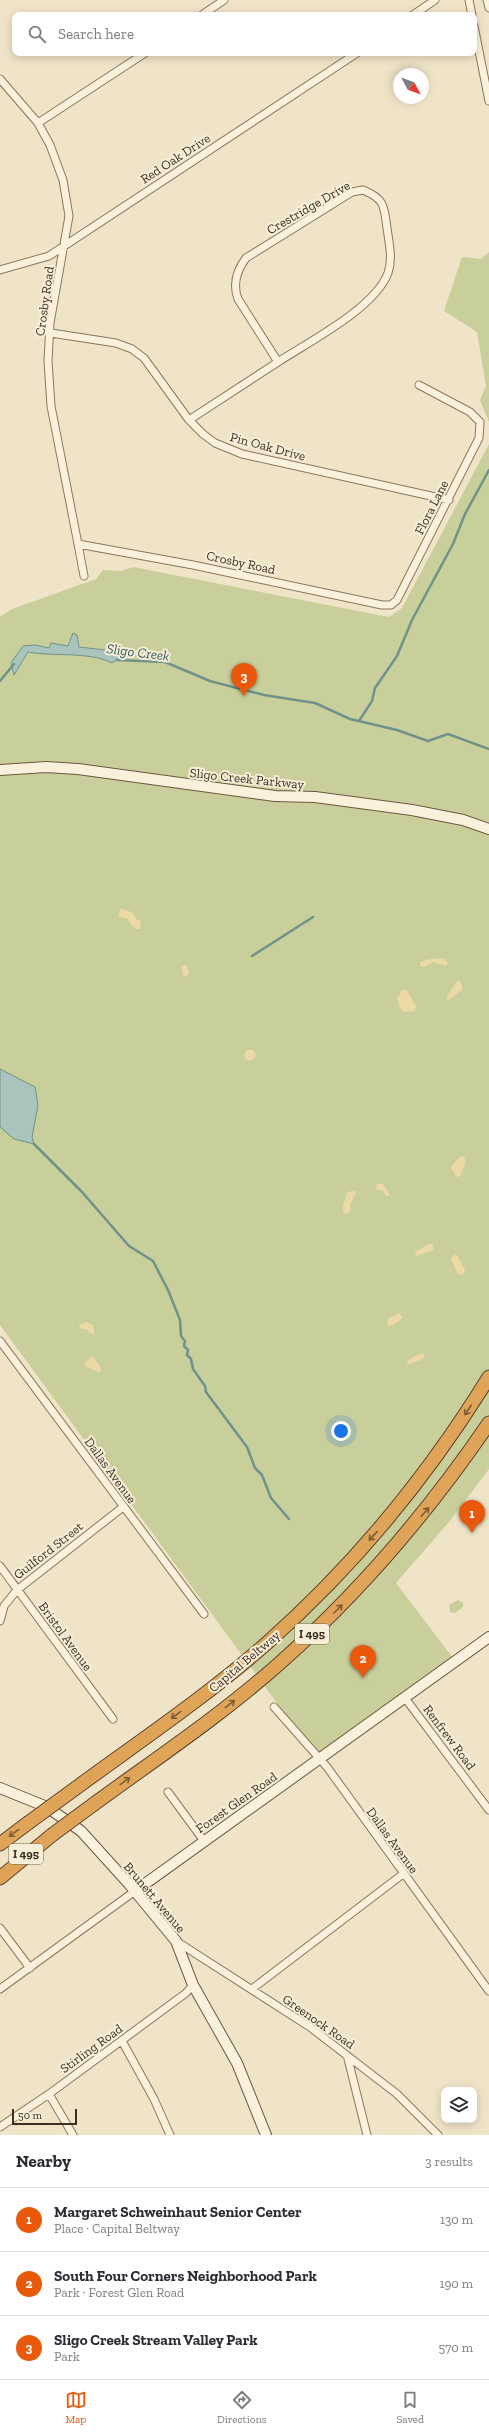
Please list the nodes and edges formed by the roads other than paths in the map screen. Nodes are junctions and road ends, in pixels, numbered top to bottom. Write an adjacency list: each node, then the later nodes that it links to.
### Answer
1 (224, 0): 6 (street)
2 (435, 0): 7 (street)
3 (469, 0): 8 (street)
4 (487, 0): 5 (street)
5 (489, 8)
6 (206, 12)
7 (417, 12)
8 (471, 12)
9 (477, 41): 13 (street)
10 (140, 56): 14 (street)
11 (352, 56): 15 (street, Red Oak Drive)
12 (0, 79): 14 (street, Crosby Road)
13 (489, 101)
14 (38, 123): 15 (street, Crosby Road)
15 (64, 246): 16 (street, Red Oak Drive); 17 (street, Crosby Road)
16 (0, 270)
17 (51, 333): 20 (street, Pin Oak Drive); 22 (street, Crosby Road)
18 (278, 362): 18 (street, Crestridge Drive); 20 (street, Crestridge Drive)
19 (419, 385): 21 (street, Flora Lane)
20 (189, 420): 21 (street, Pin Oak Drive)
21 (449, 500): 24 (street, Flora Lane)
22 (78, 544): 23 (street, Crosby Road); 24 (street, Crosby Road)
23 (84, 576)
24 (397, 600)
25 (0, 770): 26 (street, Sligo Creek Parkway)
26 (489, 829)
27 (0, 1341): 30 (street, Dallas Avenue)
28 (489, 1377): 45 (highway, Capital Beltway / I 495, one-way to 45, bridge)
29 (489, 1423): 43 (highway, Capital Beltway / I 495, one-way to 29, bridge)
30 (123, 1507): 32 (street, Guilford Street); 33 (street, Dallas Avenue)
31 (0, 1566): 32 (street, Bristol Avenue)
32 (18, 1590): 34 (street, Guilford Street); 38 (street, Bristol Avenue)
33 (204, 1614)
34 (0, 1621)
35 (489, 1638): 36 (street, Forest Glen Road)
36 (405, 1698): 39 (street, Forest Glen Road); 42 (street, Renfrew Road)
37 (274, 1708): 39 (street, Dallas Avenue)
38 (113, 1720)
39 (318, 1759): 44 (street, Forest Glen Road); 47 (street, Dallas Avenue)
40 (0, 1788): 49 (street, Brunett Avenue)
41 (168, 1792): 44 (street)
42 (489, 1810)
43 (52, 1835): 46 (highway, Capital Beltway / I 495); 48 (highway)
44 (204, 1840): 49 (street, Forest Glen Road)
45 (0, 1844)
46 (0, 1873)
47 (403, 1874): 55 (street); 56 (street, Dallas Avenue)
48 (0, 1878)
49 (135, 1891): 51 (street, Brunett Avenue); 52 (street, Forest Glen Road)
50 (0, 1928): 52 (street)
51 (176, 1941): 53 (street, Brunett Avenue); 55 (street, Greenock Road)
52 (30, 1968): 54 (street, Forest Glen Road)
53 (194, 1985): 57 (street, Stirling Road); 63 (street, Brunett Avenue)
54 (0, 1989)
55 (252, 1989): 58 (street, Greenock Road)
56 (489, 1991)
57 (122, 2041): 59 (street, Stirling Road); 62 (street)
58 (347, 2055): 64 (street); 65 (street, Greenock Road)
59 (49, 2094): 60 (street, Stirling Road); 61 (street)
60 (0, 2127)
61 (73, 2135)
62 (170, 2135)
63 (266, 2135)
64 (367, 2135)
65 (438, 2135)

